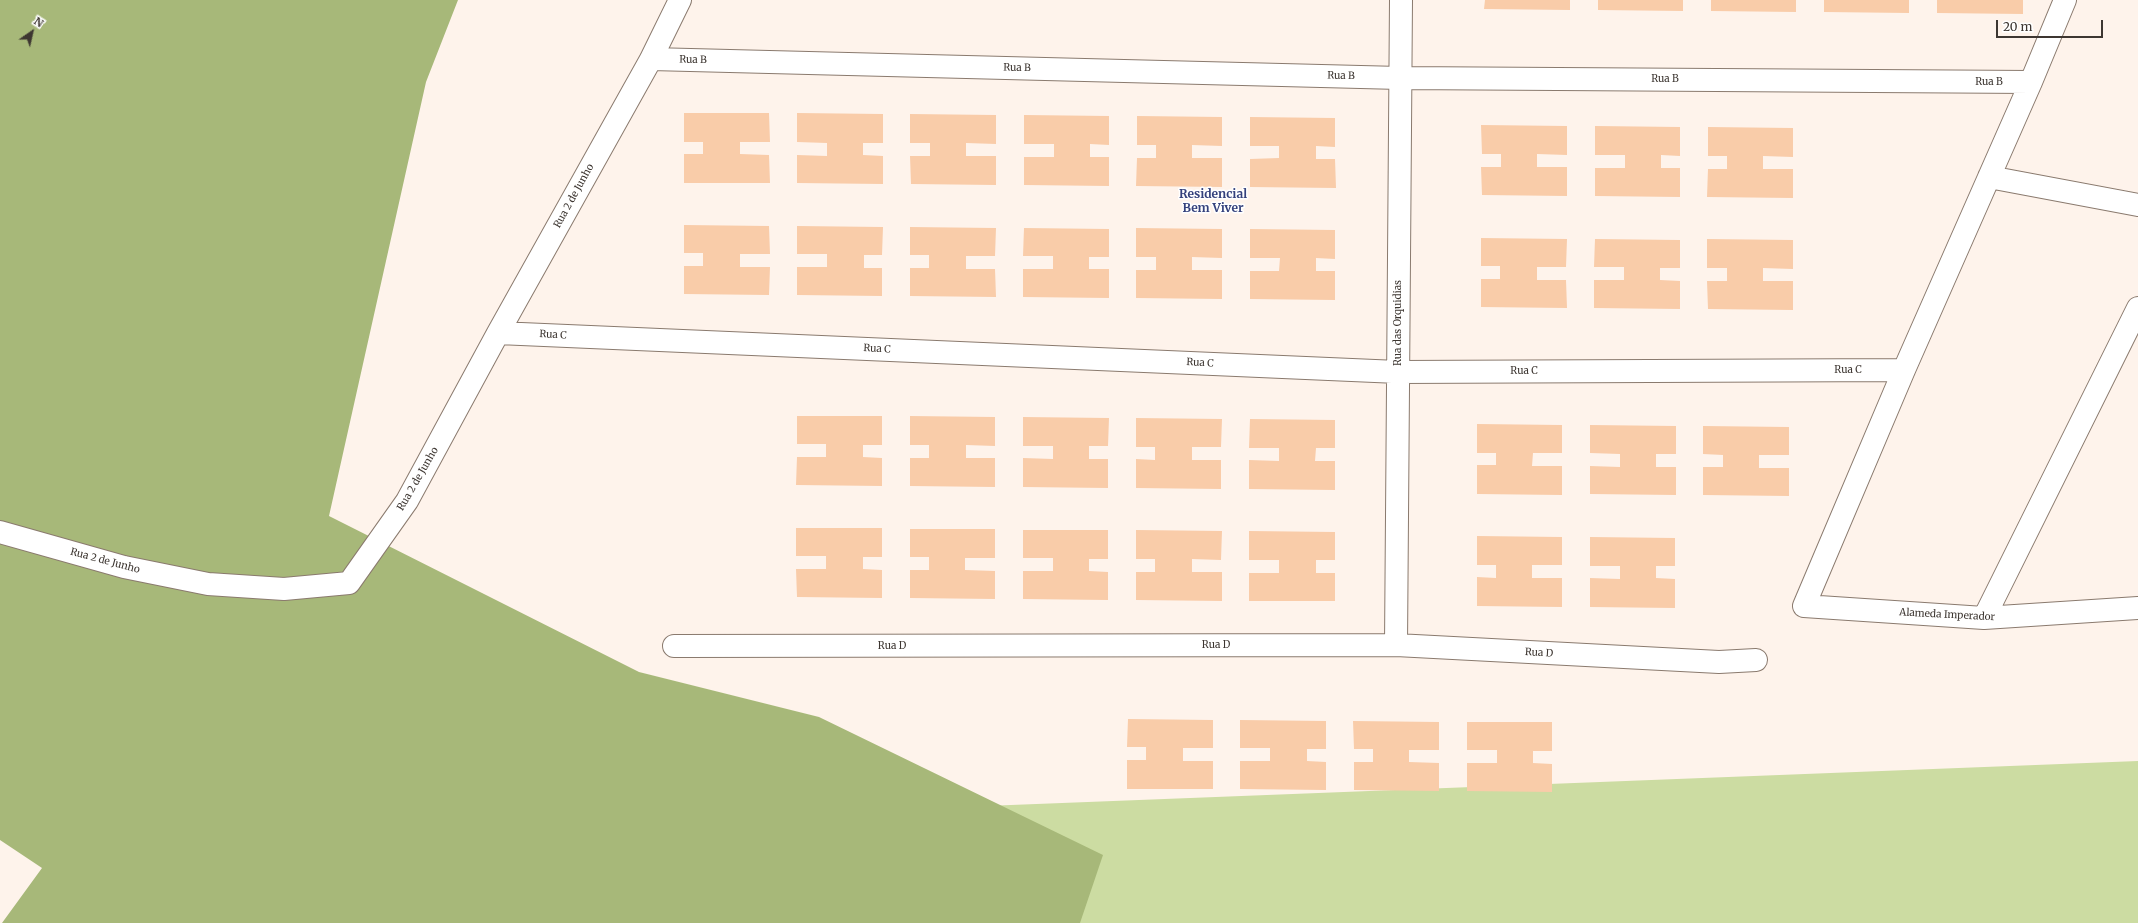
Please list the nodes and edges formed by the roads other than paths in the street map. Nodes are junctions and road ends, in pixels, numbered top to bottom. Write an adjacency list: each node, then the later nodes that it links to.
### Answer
1 (680, 0): 4 (street, Rua 2 de Junho)
2 (1400, 0): 5 (street, Rua das Orquidias)
3 (2064, 0): 6 (street)
4 (651, 59): 5 (street, Rua B); 10 (street, Rua 2 de Junho)
5 (1400, 78): 6 (street, Rua B); 12 (street, Rua das Orquidias)
6 (2031, 82): 7 (street)
7 (1989, 177): 8 (street); 11 (street)
8 (2138, 205)
9 (2138, 308): 15 (street)
10 (498, 333): 12 (street, Rua C); 13 (street, Rua 2 de Junho)
11 (1904, 370): 12 (street, Rua C); 15 (street, Alameda Imperador)
12 (1398, 372): 16 (street, Rua das Orquidias)
13 (0, 532)
14 (2138, 608): 15 (street, Alameda Imperador)
15 (1984, 618)
16 (1396, 645): 17 (street, Rua D); 18 (street, Rua D)
17 (674, 646)
18 (1756, 660)

